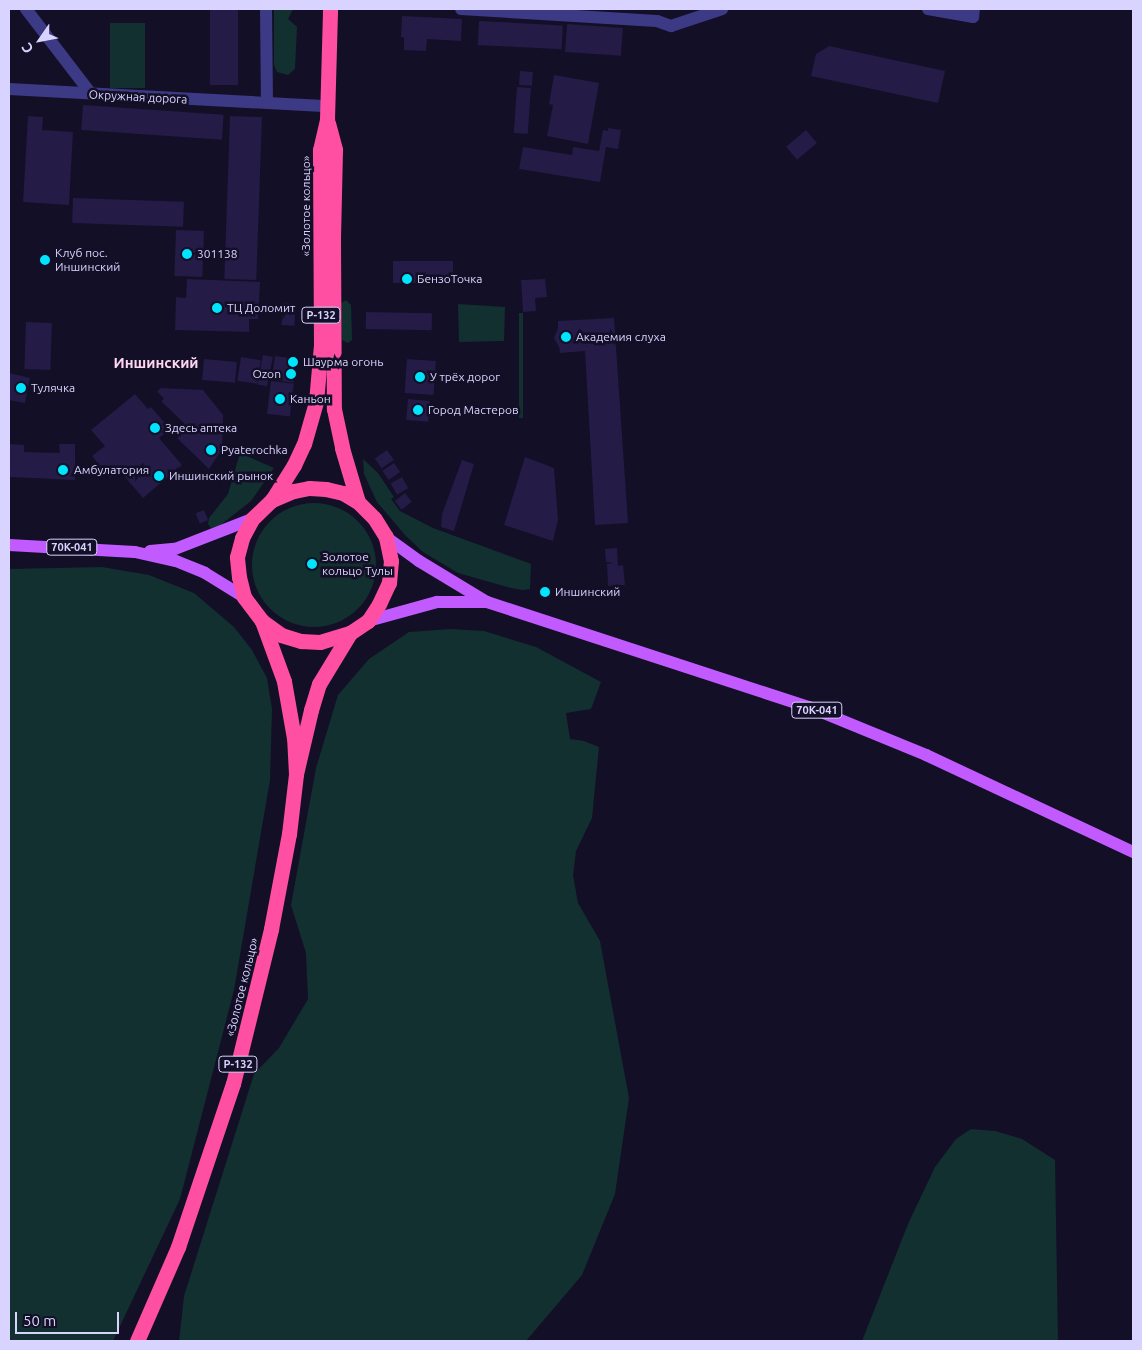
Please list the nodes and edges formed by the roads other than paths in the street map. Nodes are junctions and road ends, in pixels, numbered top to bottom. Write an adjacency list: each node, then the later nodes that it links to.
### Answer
1 (26, 9): 9 (street)
2 (266, 9): 10 (street)
3 (330, 9): 11 (highway, «Золотое кольцо» / Р-132)
4 (461, 9): 5 (street)
5 (722, 9)
6 (928, 9): 7 (street)
7 (974, 9)
8 (9, 89): 9 (street, Окружная дорога)
9 (92, 95): 10 (street, Окружная дорога)
10 (267, 102): 11 (street, Окружная дорога)
11 (327, 113): 12 (highway, «Золотое кольцо» / Р-132); 13 (highway, «Золотое кольцо» / Р-132)
12 (272, 500): 13 (highway, «Золотое кольцо» / Р-132); 14 (highway, «Золотое кольцо» / Р-132)
13 (358, 502): 15 (highway, «Золотое кольцо» / Р-132)
14 (252, 519): 17 (main road, 70К-041); 18 (highway, «Золотое кольцо» / Р-132)
15 (386, 537): 19 (main road, 70К-041); 20 (highway, «Золотое кольцо» / Р-132)
16 (9, 544): 17 (main road, 70К-041)
17 (135, 552): 18 (main road, 70К-041)
18 (244, 597): 21 (highway, «Золотое кольцо» / Р-132)
19 (487, 602): 20 (main road, 70К-041); 24 (main road, 70К-041)
20 (368, 620): 22 (highway, «Золотое кольцо» / Р-132)
21 (262, 622): 22 (highway, «Золотое кольцо» / Р-132); 23 (highway, «Золотое кольцо» / Р-132)
22 (350, 633): 23 (highway, «Золотое кольцо» / Р-132)
23 (296, 774): 25 (highway, «Золотое кольцо» / Р-132)
24 (1133, 852)
25 (137, 1341)

